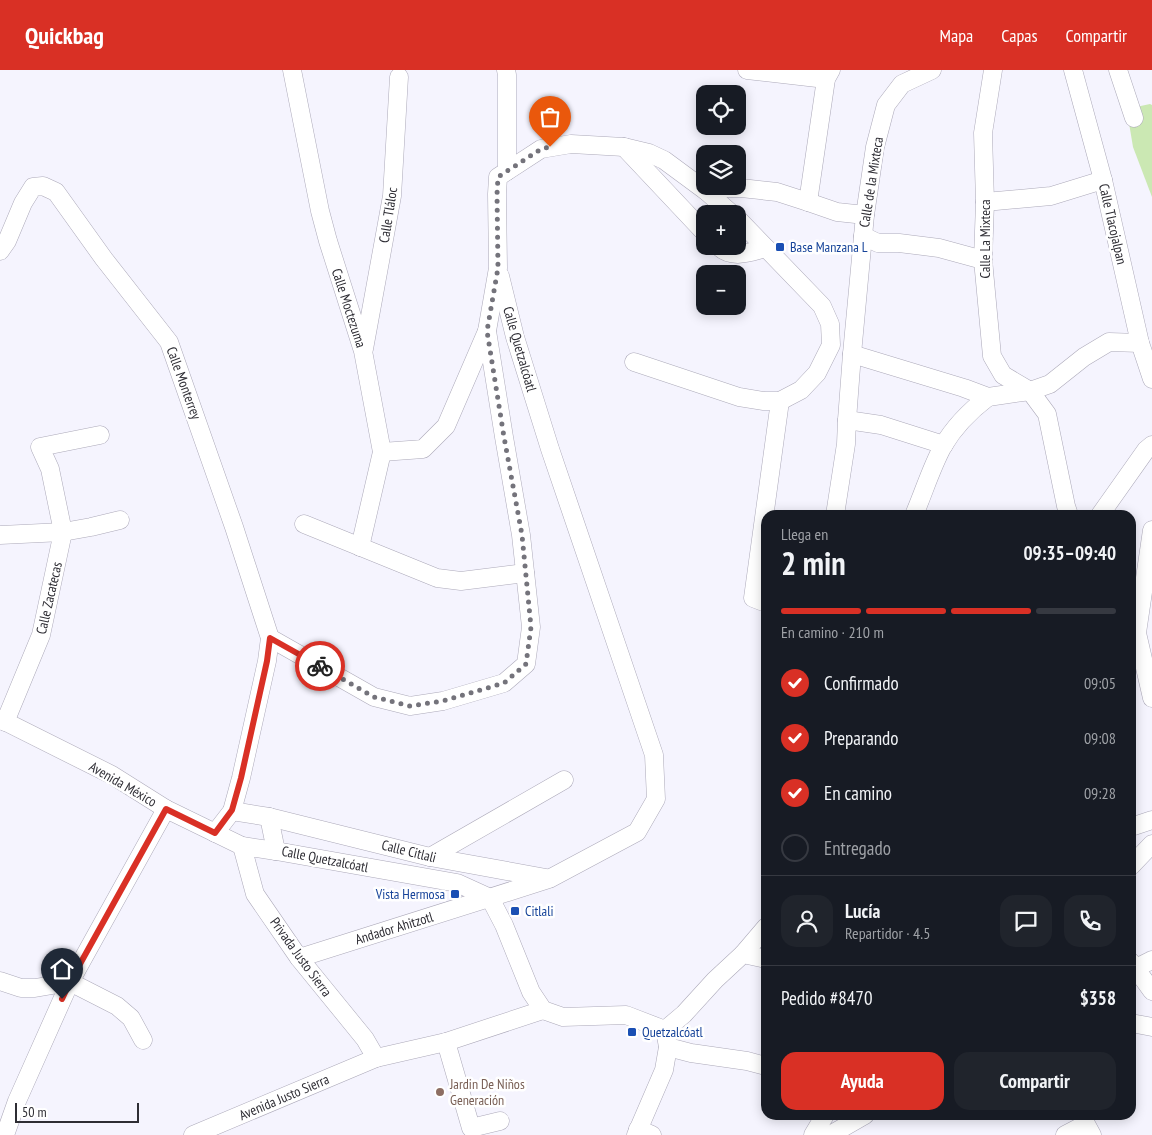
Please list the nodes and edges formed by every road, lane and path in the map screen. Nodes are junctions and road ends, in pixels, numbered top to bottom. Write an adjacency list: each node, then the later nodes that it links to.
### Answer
1 (292, 70): 33 (street, Calle Moctezuma)
2 (506, 70): 12 (street)
3 (747, 70): 8 (street)
4 (932, 70): 20 (street, Calle de la Mixteca)
5 (993, 70): 18 (street, Calle La Mixteca)
6 (1073, 70): 13 (street, Calle Tlacojalpan)
7 (1118, 70): 10 (street)
8 (828, 75): 17 (street)
9 (399, 77): 33 (street, Calle Tláloc)
10 (1134, 118)
11 (624, 147): 12 (street); 14 (street); 21 (street)
12 (507, 171): 28 (street)
13 (1103, 180): 18 (street); 32 (street, Calle Tlacojalpan)
14 (696, 184)
15 (746, 189): 17 (street)
16 (711, 195): 19 (street)
17 (808, 202): 20 (street)
18 (985, 202): 27 (street, Calle La Mixteca)
19 (722, 205)
20 (865, 215): 23 (street, Calle de la Mixteca)
21 (696, 223)
22 (746, 227): 24 (street)
23 (863, 236): 27 (street); 30 (street, Calle de la Mixteca)
24 (766, 248): 26 (street); 29 (street)
25 (0, 252): 59 (street, Calle Monterrey)
26 (746, 252)
27 (983, 260): 37 (street, Calle La Mixteca)
28 (498, 268): 31 (street, Calle Quetzalcóatl); 74 (street, Calle Quetzalcóatl)
29 (822, 306): 30 (street); 39 (street)
30 (855, 320): 34 (street, Calle de la Mixteca)
31 (487, 331): 44 (street); 57 (street, Calle Quetzalcóatl)
32 (1140, 343): 36 (street, Calle Tlacojalpan); 37 (street)
33 (363, 351): 44 (street, Calle Moctezuma)
34 (852, 354): 38 (street); 40 (street, Calle de la Mixteca)
35 (634, 362): 39 (street)
36 (1152, 379)
37 (1030, 391): 38 (street); 48 (street, Calle La Mixteca)
38 (988, 397): 42 (street)
39 (780, 401): 45 (street)
40 (846, 420): 42 (street); 46 (street, Calle de la Mixteca)
41 (100, 435): 53 (street, Calle Zacatecas)
42 (944, 445): 47 (street)
43 (1152, 446): 49 (street)
44 (382, 452): 56 (street, Calle Moctezuma)
45 (765, 510)
46 (837, 510)
47 (916, 510)
48 (1067, 510)
49 (1104, 510)
50 (120, 520): 53 (street)
51 (304, 524): 56 (street)
52 (1152, 530): 60 (street)
53 (63, 532): 54 (street); 61 (street, Calle Zacatecas)
54 (0, 535)
55 (761, 540): 58 (street)
56 (360, 547): 57 (street)
57 (526, 573): 59 (street, Calle Quetzalcóatl)
58 (761, 601)
59 (270, 638): 64 (street)
60 (1152, 698)
61 (2, 720): 63 (street, Avenida México)
62 (564, 780): 72 (street)
63 (166, 809): 68 (street, Avenida México); 84 (street)
64 (232, 810): 65 (street); 68 (street)
65 (269, 816): 71 (street, Calle Quetzalcóatl); 72 (street, Calle Citlali)
66 (1152, 820): 67 (street)
67 (1136, 825)
68 (215, 833): 70 (street, Avenida México)
69 (1152, 844): 73 (street)
70 (242, 846): 71 (street, Avenida México); 78 (street, Privada Justo Sierra)
71 (276, 851): 75 (street, Calle Quetzalcóatl)
72 (430, 857): 74 (street, Calle Citlali)
73 (1136, 861)
74 (549, 879): 75 (street)
75 (490, 898): 78 (street, Andador Ahitzotl); 86 (street)
76 (761, 933): 77 (street)
77 (743, 954): 79 (street); 89 (street)
78 (298, 958): 92 (street, Privada Justo Sierra)
79 (761, 958)
80 (1152, 960): 81 (street)
81 (1136, 964)
82 (1136, 969): 85 (street)
83 (0, 981): 84 (street)
84 (70, 982): 90 (street); 100 (street)
85 (1152, 991)
86 (543, 1010): 89 (street); 91 (street, Avenida Justo Sierra)
87 (1136, 1024): 88 (street)
88 (1152, 1027)
89 (667, 1039): 93 (street); 99 (street)
90 (143, 1040)
91 (446, 1042): 92 (street, Avenida Justo Sierra); 96 (street)
92 (376, 1058): 98 (street, Avenida Justo Sierra)
93 (761, 1065)
94 (822, 1120): 102 (street)
95 (856, 1120): 103 (street)
96 (500, 1121)
97 (1089, 1129): 104 (street)
98 (212, 1131): 101 (street, Avenida Justo Sierra)
99 (642, 1133)
100 (5, 1135)
101 (193, 1135)
102 (813, 1135)
103 (830, 1135)
104 (1065, 1135)

